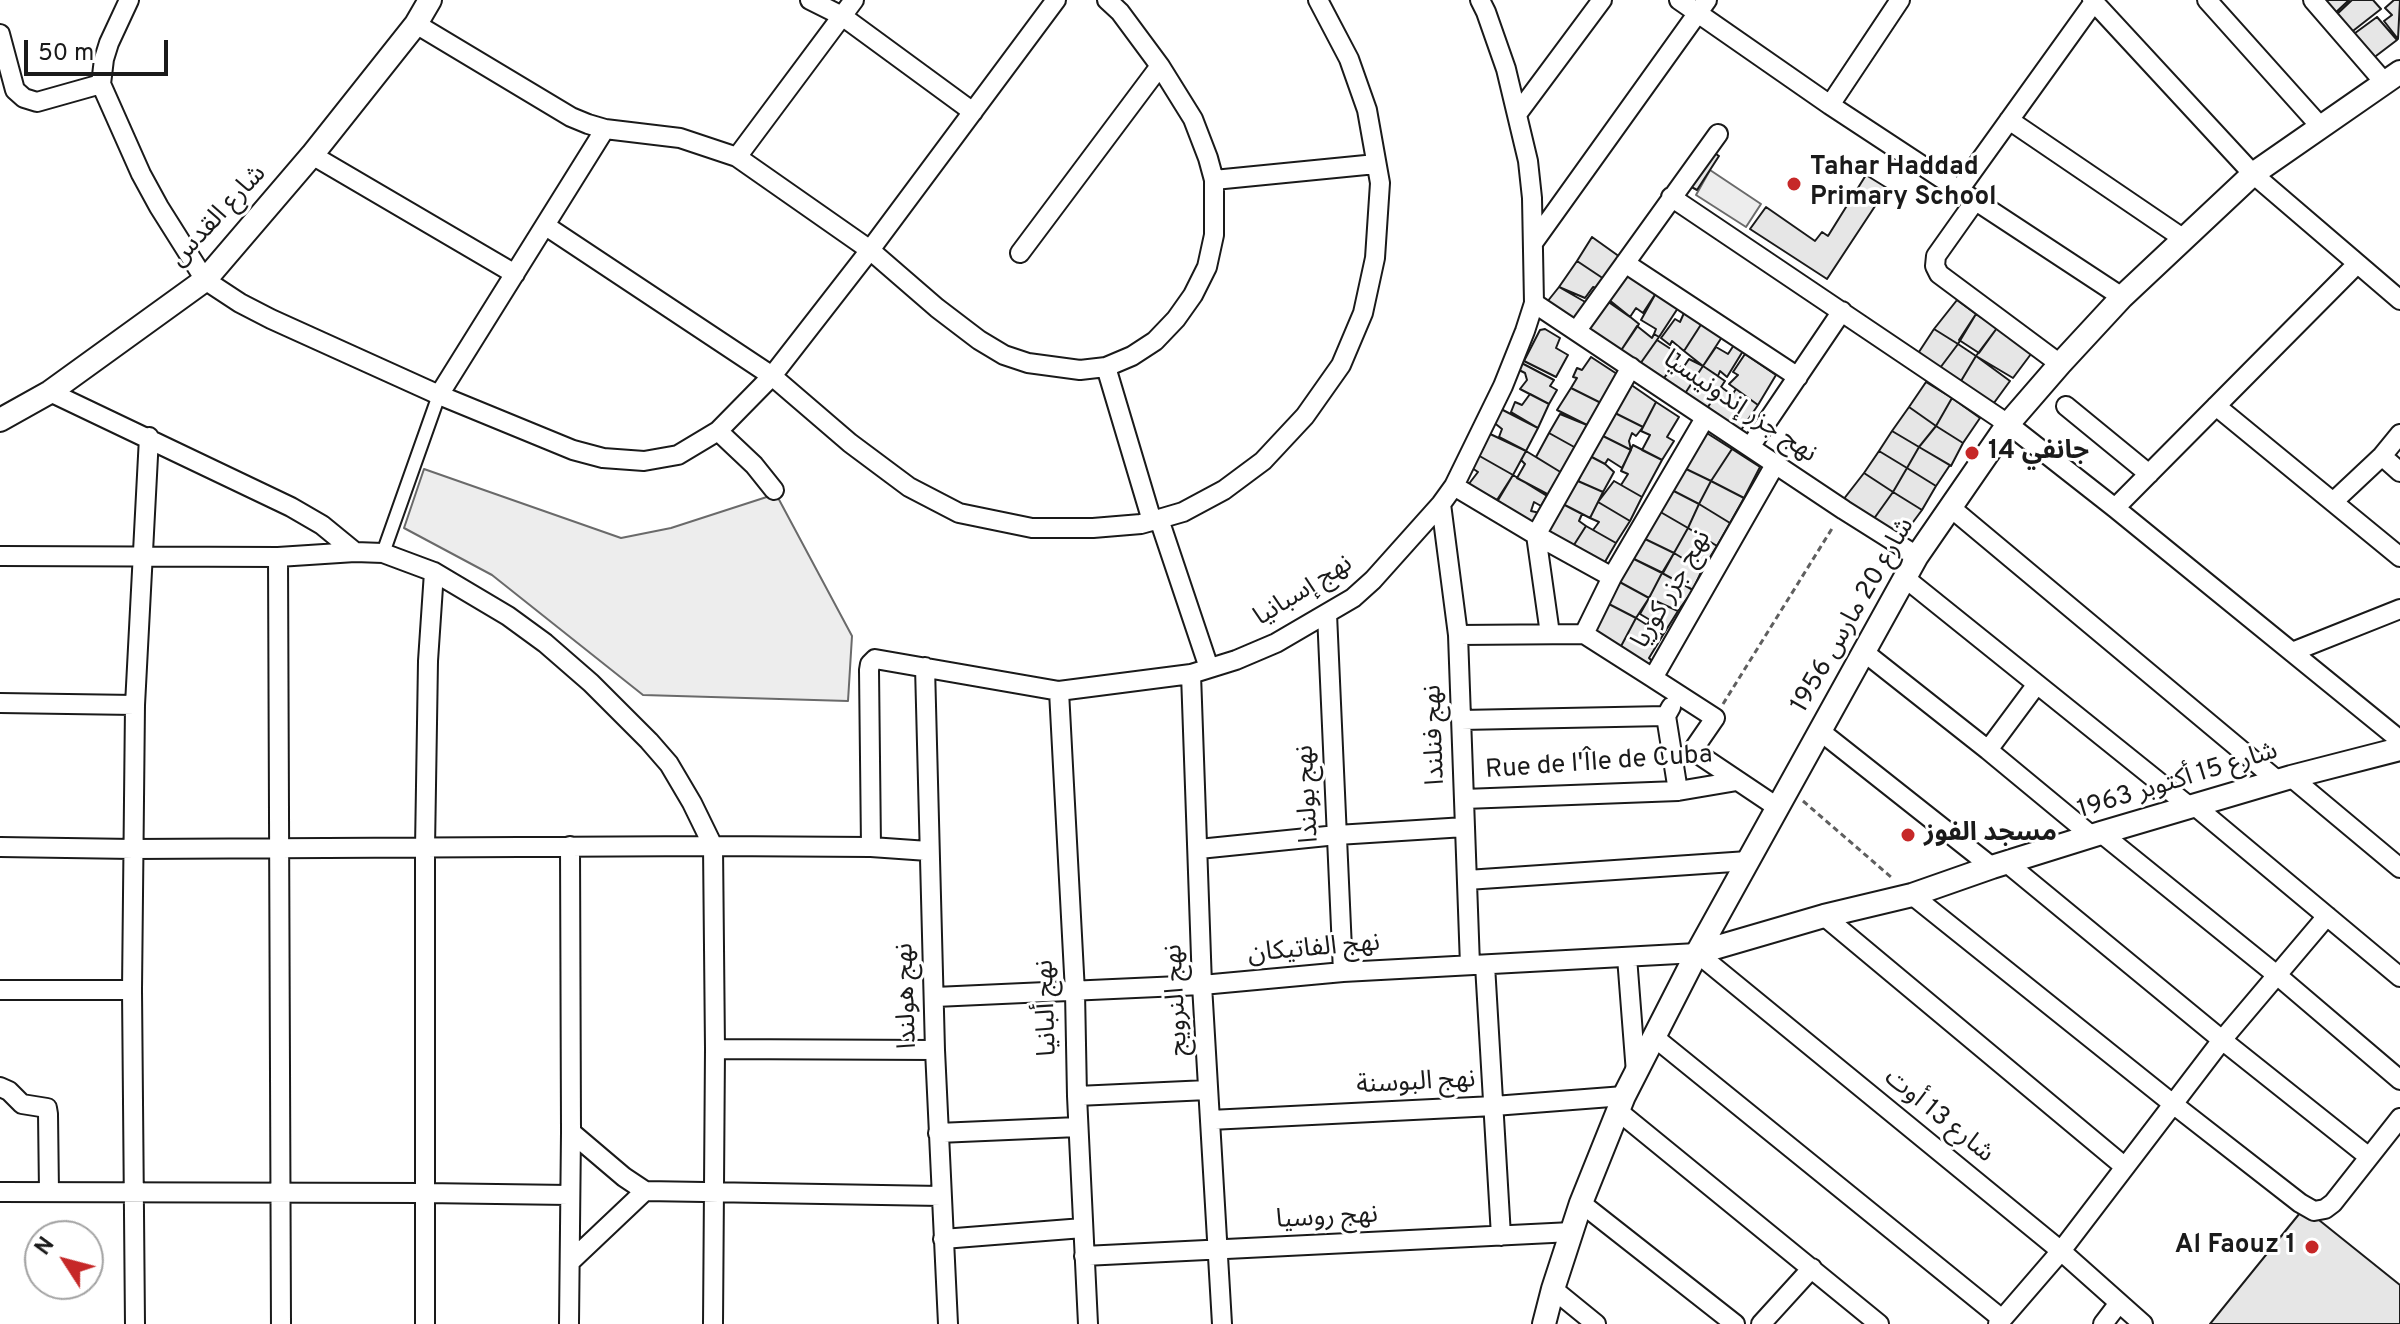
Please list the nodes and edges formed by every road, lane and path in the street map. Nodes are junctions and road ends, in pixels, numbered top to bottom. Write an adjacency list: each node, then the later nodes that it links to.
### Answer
1 (129, 0): 21 (street)
2 (430, 0): 17 (street, شارع القدس)
3 (810, 0): 16 (street)
4 (854, 0): 16 (street)
5 (1056, 0): 23 (street)
6 (1107, 0): 19 (street)
7 (1318, 0): 31 (street)
8 (1602, 0): 24 (street)
9 (1679, 0): 15 (street)
10 (1900, 0): 22 (street)
11 (2207, 0): 26 (street)
12 (2313, 0): 20 (street)
13 (2093, 1): 25 (street); 32 (street)
14 (1487, 4): 24 (street, نهج إسبانيا)
15 (1702, 7): 22 (street); 39 (street)
16 (842, 16): 23 (street); 30 (street)
17 (416, 24): 27 (street); 29 (street, شارع القدس)
18 (0, 34): 21 (street)
19 (1160, 66): 33 (street); 41 (street)
20 (2392, 77): 26 (street, شارع 20 مارس 1956)
21 (101, 84): 45 (street)
22 (1830, 105): 34 (street)
23 (973, 112): 40 (street)
24 (1518, 113): 39 (street, نهج إسبانيا)
25 (2009, 120): 34 (street); 38 (street)
26 (2320, 126): 32 (street, شارع 20 مارس 1956)
27 (605, 129): 30 (street); 37 (street)
28 (1718, 134): 35 (street)
29 (312, 155): 44 (street); 45 (street, شارع القدس)
30 (737, 157): 40 (street)
31 (1376, 164): 33 (street); 78 (street)
32 (2253, 174): 38 (street, شارع 20 مارس 1956); 43 (street)
33 (1214, 180): 52 (street)
34 (1959, 190): 36 (street)
35 (1671, 197): 42 (street); 49 (street)
36 (1975, 201): 46 (street); 51 (street)
37 (546, 226): 44 (street); 54 (street)
38 (2184, 239): 46 (street, شارع 20 مارس 1956)
39 (1533, 243): 48 (street, نهج إسبانيا)
40 (870, 250): 52 (street); 54 (street)
41 (1020, 253)
42 (1625, 263): 50 (street); 55 (street)
43 (2357, 264): 47 (street); 59 (street)
44 (515, 274): 57 (street)
45 (205, 280): 56 (street, شارع القدس); 57 (street)
46 (2122, 297): 51 (street, شارع 20 مارس 1956)
47 (2400, 300)
48 (1534, 303): 50 (street, نهج جزر إندونيسيا); 71 (street, نهج إسبانيا)
49 (1842, 311): 55 (street); 62 (street)
50 (1577, 330): 53 (street, نهج جزر إندونيسيا)
51 (2060, 364): 62 (street, شارع 20 مارس 1956)
52 (1106, 367): 78 (street, نهج النرويج)
53 (1631, 367): 60 (street, نهج جزر إندونيسيا); 79 (street)
54 (772, 376): 63 (street); 78 (street)
55 (1798, 377): 66 (street)
56 (50, 392): 61 (street, شارع القدس); 65 (street)
57 (439, 395): 63 (street); 81 (street)
58 (2066, 406): 70 (street)
59 (2216, 406): 70 (street); 73 (street)
60 (1705, 418): 66 (street, نهج جزر إندونيسيا); 88 (street)
61 (0, 420)
62 (2008, 424): 75 (street, شارع 20 مارس 1956); 76 (street)
63 (718, 431): 72 (street)
64 (2400, 434): 67 (street)
65 (149, 437): 80 (street); 84 (street)
66 (1750, 447): 68 (street, نهج جزر إندونيسيا)
67 (2382, 456): 69 (street); 73 (street)
68 (1776, 463): 77 (street, نهج جزر إندونيسيا); 99 (street, نهج جزر كوريا)
69 (2400, 472)
70 (2149, 474): 76 (street)
71 (1454, 486): 74 (street, نهج إسبانيا); 79 (street)
72 (774, 490)
73 (2333, 502): 86 (street)
74 (1441, 504): 91 (street, نهج إسبانيا); 94 (street, نهج فنلندا)
75 (1950, 507): 83 (street, شارع 20 مارس 1956); 112 (street)
76 (2115, 508): 96 (street)
77 (1844, 510): 83 (street, نهج جزر إندونيسيا); 106 (path)
78 (1156, 520): 98 (street, نهج النرويج)
79 (1536, 535): 88 (street); 92 (street)
80 (355, 552): 81 (street); 85 (street)
81 (383, 553): 87 (street)
82 (0, 556): 84 (street)
83 (1917, 556): 89 (street, شارع 20 مارس 1956)
84 (142, 557): 85 (street); 104 (street)
85 (278, 557): 127 (street)
86 (2400, 557)
87 (434, 572): 122 (street); 125 (street)
88 (1612, 577): 93 (street)
89 (1905, 578): 95 (street, شارع 20 مارس 1956); 100 (street)
90 (2400, 609): 96 (street)
91 (1327, 614): 98 (street, نهج إسبانيا); 120 (street, نهج بولندا)
92 (1550, 634): 93 (street); 94 (street)
93 (1584, 634): 99 (street)
94 (1458, 635): 107 (street, نهج فنلندا)
95 (1864, 652): 108 (street, شارع 20 مارس 1956); 111 (street)
96 (2292, 652): 109 (street)
97 (925, 667): 101 (street, نهج إسبانيا); 124 (street, نهج إسبانيا); 129 (street, نهج هولندا)
98 (1200, 671): 101 (street, نهج إسبانيا); 128 (street, نهج النرويج)
99 (1653, 678): 102 (street, نهج جزر كوريا)
100 (2037, 684): 111 (street); 117 (street)
101 (1059, 691): 146 (street, نهج ألبانيا)
102 (1678, 694): 105 (street); 106 (street, نهج جزر كوريا)
103 (0, 703): 104 (street)
104 (135, 705): 126 (street)
105 (1666, 716): 107 (street); 114 (street)
106 (1715, 718): 113 (street)
107 (1461, 720): 116 (street, نهج فنلندا)
108 (1820, 731): 115 (street, شارع 20 مارس 1956); 131 (street)
109 (2400, 740)
110 (2400, 749): 112 (street, شارع 15 أكتوبر 1963)
111 (1988, 750): 119 (street)
112 (2285, 779): 117 (street, شارع 15 أكتوبر 1963); 132 (street)
113 (1737, 781): 114 (street, Rue de l'Île de Cuba); 115 (street)
114 (1678, 791): 116 (street, Rue de l'Île de Cuba)
115 (1783, 798): 130 (street, شارع 20 مارس 1956); 134 (path)
116 (1464, 799): 118 (street, نهج فنلندا)
117 (2193, 806): 119 (street, شارع 15 أكتوبر 1963); 136 (street)
118 (1465, 827): 120 (street); 133 (street, نهج فنلندا)
119 (2096, 834): 131 (street, شارع 15 أكتوبر 1963); 141 (street)
120 (1337, 835): 128 (street); 140 (street, نهج بولندا)
121 (570, 846): 122 (street); 125 (street); 163 (street)
122 (713, 846): 124 (street); 150 (street)
123 (0, 847): 126 (street)
124 (871, 847): 129 (street)
125 (425, 848): 127 (street); 172 (street)
126 (133, 849): 127 (street); 145 (street)
127 (281, 849): 171 (street)
128 (1199, 849): 143 (street, نهج النرويج)
129 (928, 851): 147 (street, نهج هولندا)
130 (1748, 861): 133 (street); 137 (street, شارع 20 مارس 1956)
131 (1999, 865): 134 (street, شارع 15 أكتوبر 1963); 149 (street)
132 (2400, 868)
133 (1467, 880): 139 (street, نهج فنلندا)
134 (1912, 895): 135 (street, شارع 15 أكتوبر 1963); 158 (street)
135 (1824, 916): 137 (street, شارع 15 أكتوبر 1963); 166 (street)
136 (2327, 916): 141 (street); 142 (street)
137 (1697, 953): 138 (street, نهج الفاتيكان); 148 (street, شارع 20 مارس 1956); 182 (street, شارع 13 أوت)
138 (1627, 957): 139 (street, نهج الفاتيكان); 152 (street)
139 (1478, 965): 140 (street, نهج الفاتيكان); 159 (street, نهج فنلندا)
140 (1343, 972): 143 (street, نهج الفاتيكان)
141 (2278, 976): 149 (street); 153 (street)
142 (2400, 977)
143 (1202, 985): 146 (street, نهج الفاتيكان); 155 (street, نهج النرويج)
144 (0, 990): 145 (street)
145 (132, 990): 167 (street)
146 (1075, 992): 147 (street, نهج الفاتيكان); 156 (street, نهج ألبانيا)
147 (935, 997): 151 (street, نهج هولندا)
148 (1654, 1037): 152 (street, شارع 20 مارس 1956); 188 (street)
149 (2222, 1040): 158 (street); 165 (street)
150 (715, 1049): 151 (street); 173 (street)
151 (935, 1050): 164 (street, نهج هولندا)
152 (1636, 1073): 157 (street, شارع 20 مارس 1956)
153 (2400, 1080)
154 (0, 1087): 170 (street)
155 (1208, 1090): 156 (street); 161 (street, نهج النرويج)
156 (1077, 1096): 162 (street, نهج ألبانيا)
157 (1621, 1103): 159 (street, نهج البوسنة); 176 (street, شارع 20 مارس 1956); 185 (street)
158 (2173, 1104): 165 (street); 166 (street)
159 (1494, 1106): 161 (street, نهج البوسنة); 179 (street, نهج فنلندا)
160 (2400, 1118): 165 (street)
161 (1210, 1120): 181 (street, نهج النرويج)
162 (1078, 1127): 164 (street); 177 (street, نهج ألبانيا)
163 (571, 1132): 168 (street); 174 (street)
164 (938, 1133): 175 (street, نهج هولندا)
165 (2369, 1157)
166 (2125, 1167): 182 (street)
167 (133, 1191): 170 (street); 171 (street); 189 (street)
168 (645, 1191): 173 (street); 184 (street)
169 (0, 1192): 170 (street)
170 (49, 1192)
171 (281, 1193): 172 (street); 190 (street)
172 (424, 1193): 174 (street); 191 (street)
173 (713, 1194): 175 (street); 193 (street)
174 (569, 1195): 184 (street)
175 (941, 1196): 180 (street, نهج هولندا)
176 (1581, 1203): 178 (street, شارع 20 مارس 1956); 199 (street)
177 (1083, 1228): 180 (street); 183 (street, نهج ألبانيا)
178 (1572, 1232): 179 (street, نهج روسيا); 186 (street, شارع 20 مارس 1956)
179 (1501, 1236): 181 (street, نهج روسيا)
180 (943, 1239): 194 (street, نهج هولندا)
181 (1217, 1251): 183 (street, نهج روسيا); 196 (street, نهج النرويج)
182 (2061, 1251): 187 (street, شارع 13 أوت); 188 (street)
183 (1084, 1256): 195 (street, نهج ألبانيا)
184 (570, 1262): 192 (street)
185 (1812, 1268): 200 (street); 201 (street)
186 (1553, 1289): 197 (street, شارع 20 مارس 1956); 198 (street)
187 (2119, 1303): 202 (street); 203 (street, شارع 13 أوت)
188 (2000, 1322)
189 (135, 1324)
190 (281, 1324)
191 (425, 1324)
192 (569, 1324)
193 (713, 1324)
194 (948, 1324)
195 (1088, 1324)
196 (1222, 1324)
197 (1544, 1324)
198 (1596, 1324)
199 (1735, 1324)
200 (1761, 1324)
201 (1879, 1324)
202 (2103, 1324)
203 (2143, 1324)

